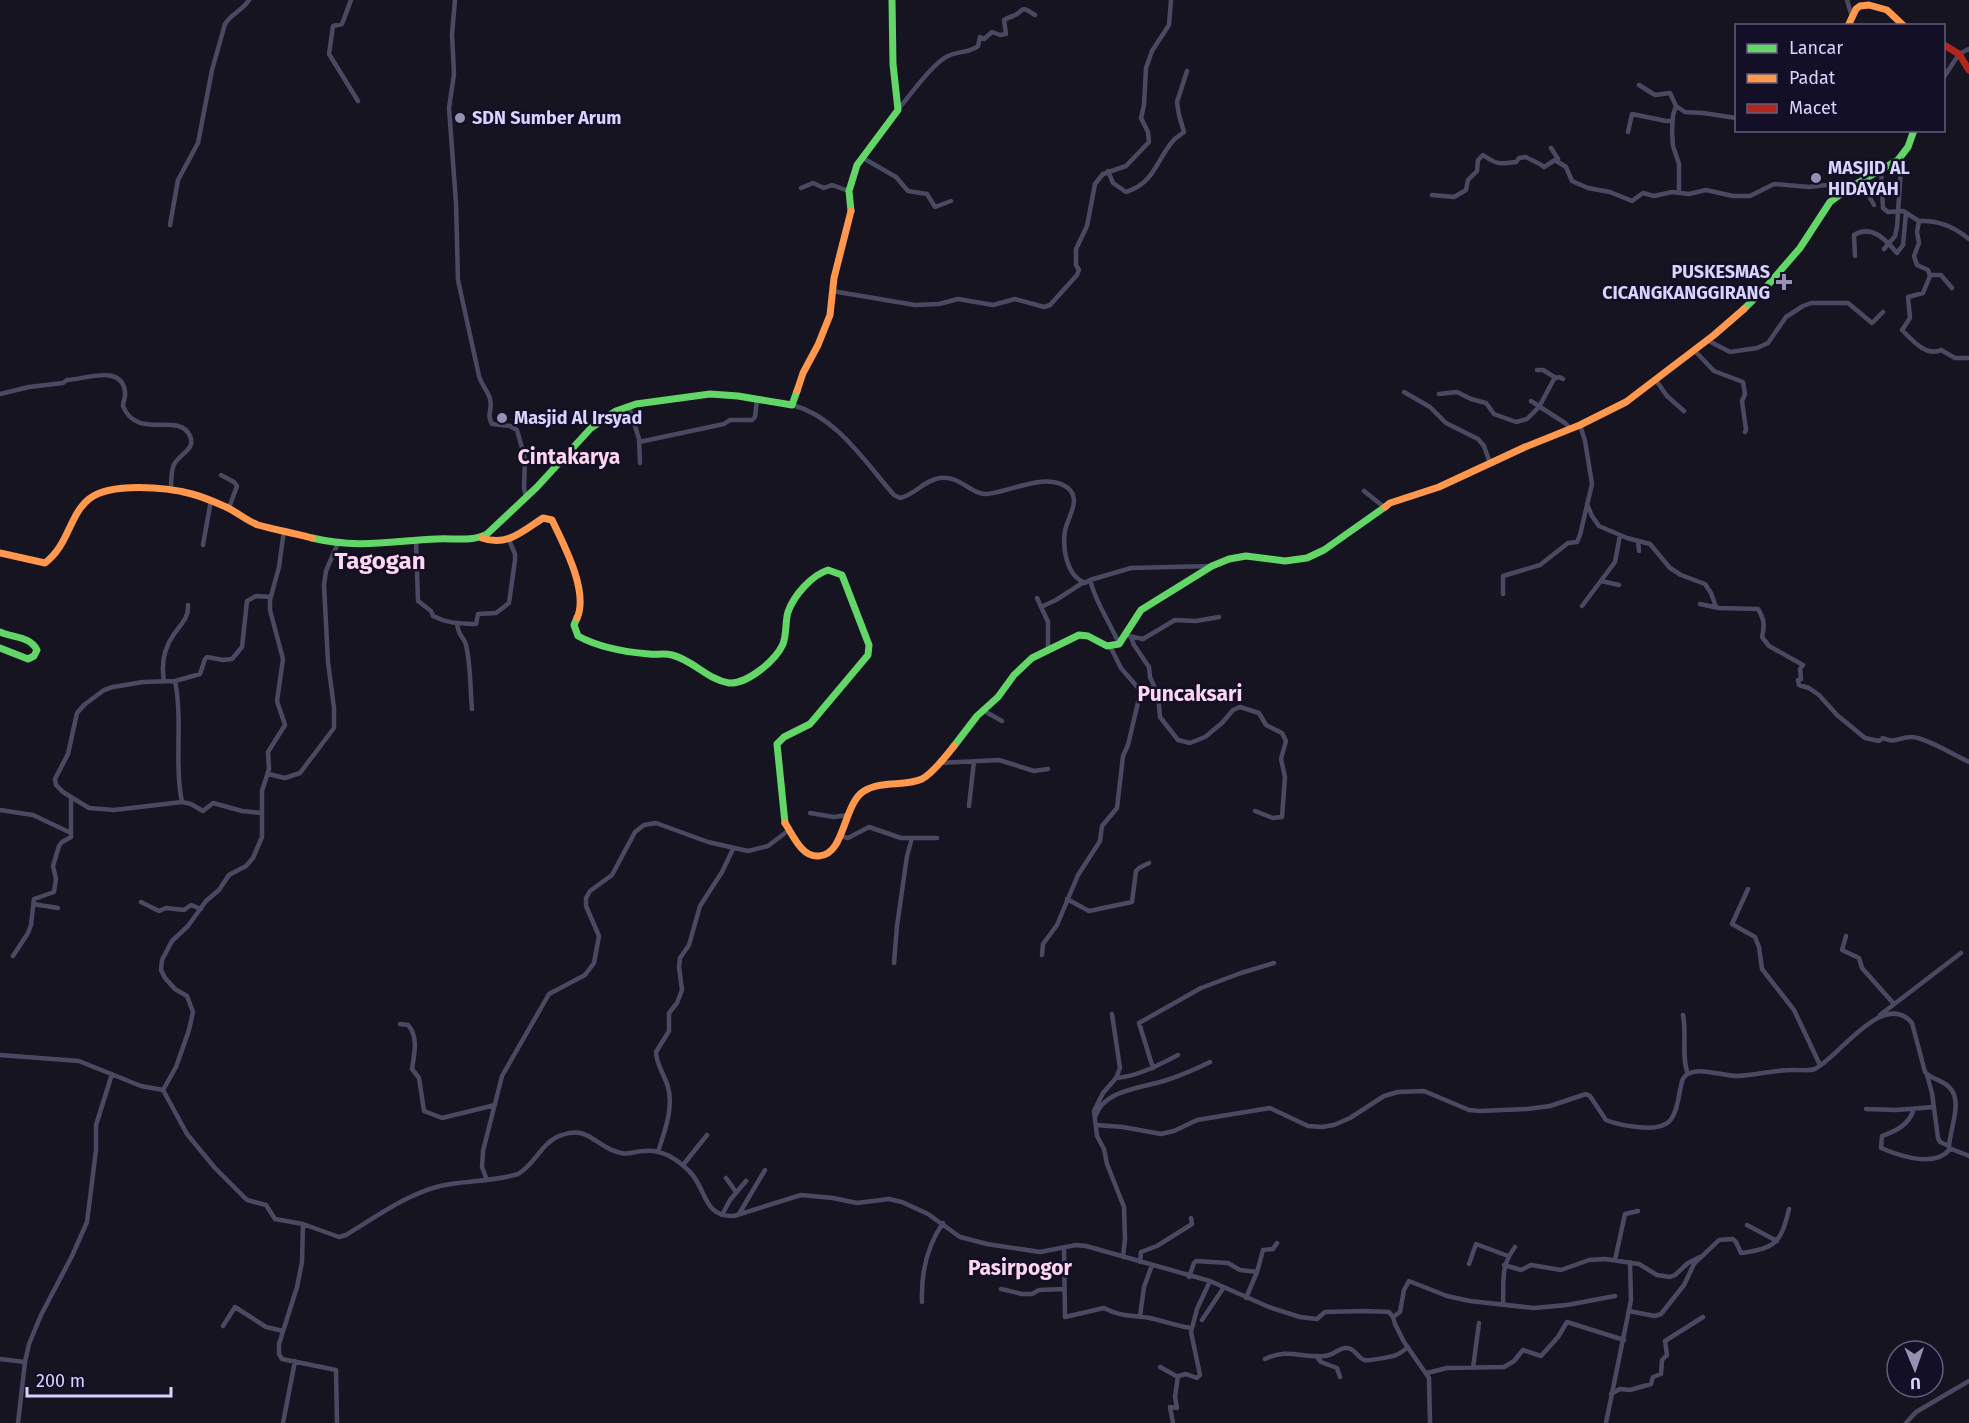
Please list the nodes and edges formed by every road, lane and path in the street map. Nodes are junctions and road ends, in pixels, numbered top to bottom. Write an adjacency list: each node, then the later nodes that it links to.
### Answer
1 (249, 0): 41 (street)
2 (351, 0): 18 (street)
3 (454, 0): 75 (street)
4 (892, 0): 20 (main road)
5 (1171, 0): 30 (street)
6 (1847, 0): 8 (street)
7 (1035, 15): 20 (street)
8 (1852, 17): 9 (main road); 10 (main road)
9 (1849, 24)
10 (1901, 24)
11 (1945, 46): 13 (main road)
12 (1969, 49): 13 (street)
13 (1959, 54): 15 (main road); 16 (street)
14 (1187, 70): 30 (street)
15 (1969, 70)
16 (1945, 75)
17 (1640, 85): 19 (street)
18 (358, 101)
19 (1676, 106): 21 (street); 22 (street)
20 (900, 107): 26 (main road)
21 (1735, 118)
22 (1672, 121): 23 (street); 34 (street)
23 (1628, 132)
24 (1913, 132): 27 (main road)
25 (1551, 148): 28 (street)
26 (863, 158): 33 (main road); 36 (street)
27 (1898, 160): 29 (main road); 38 (street)
28 (1560, 161): 34 (street); 35 (street)
29 (1881, 170): 32 (main road); 38 (street)
30 (1108, 171): 48 (street)
31 (801, 188): 33 (street)
32 (1847, 189): 34 (street); 37 (street); 50 (main road)
33 (849, 191): 48 (main road)
34 (1679, 193)
35 (1432, 195)
36 (951, 201)
37 (1874, 205)
38 (1898, 211): 39 (street); 43 (street)
39 (1906, 213): 40 (street); 43 (street)
40 (1919, 221): 42 (street); 46 (street)
41 (170, 225)
42 (1969, 239)
43 (1888, 242): 44 (street); 45 (street)
44 (1884, 249)
45 (1855, 256)
46 (1930, 275): 47 (street); 52 (street)
47 (1952, 288)
48 (832, 291): 62 (main road)
49 (1883, 312): 50 (street)
50 (1707, 340): 51 (main road)
51 (1695, 350): 56 (main road); 68 (street)
52 (1969, 358)
53 (1537, 370): 54 (street)
54 (1556, 378): 55 (street); 64 (street)
55 (1563, 379)
56 (1655, 379): 65 (street); 66 (main road)
57 (1404, 392): 71 (street)
58 (0, 394): 73 (street)
59 (1439, 394): 64 (street)
60 (757, 400): 62 (main road); 63 (main road); 69 (street)
61 (1531, 401): 64 (street)
62 (792, 405): 93 (street)
63 (629, 406): 69 (street); 75 (main road)
64 (1539, 407): 67 (street)
65 (1684, 411)
66 (1580, 425): 67 (main road); 77 (street)
67 (1571, 429): 71 (main road)
68 (1745, 432)
69 (639, 441): 70 (street)
70 (640, 463)
71 (1490, 463): 78 (main road)
72 (221, 476): 79 (street)
73 (171, 490): 76 (main road); 89 (main road)
74 (1364, 491): 78 (street)
75 (526, 497): 82 (main road)
76 (210, 500): 79 (main road); 87 (street)
77 (1587, 504): 81 (street); 95 (street)
78 (1384, 507): 90 (main road)
79 (229, 508): 80 (main road)
80 (284, 530): 86 (main road); 96 (street)
81 (1620, 535): 85 (street); 92 (street)
82 (482, 538): 83 (main road); 84 (main road)
83 (416, 540): 86 (main road); 104 (street)
84 (509, 540): 104 (street); 129 (main road)
85 (1638, 541): 88 (street); 102 (street)
86 (338, 543): 120 (street)
87 (203, 545)
88 (1639, 551)
89 (0, 553)
90 (1212, 566): 91 (street); 106 (main road)
91 (1090, 580): 93 (street); 107 (street)
92 (1601, 581): 94 (street); 100 (street)
93 (1084, 582): 101 (street)
94 (1619, 585)
95 (1503, 594)
96 (271, 597): 112 (street); 120 (street)
97 (1037, 598): 101 (street)
98 (188, 604): 111 (street)
99 (1700, 604): 102 (street)
100 (1582, 606)
101 (1041, 607): 110 (street)
102 (1716, 607): 117 (street)
103 (1219, 617): 106 (street)
104 (457, 624): 113 (street)
105 (0, 632): 109 (main road)
106 (1129, 636): 107 (main road); 125 (street)
107 (1119, 644): 108 (main road)
108 (1110, 646): 110 (main road); 137 (street)
109 (0, 648)
110 (1048, 650): 114 (main road)
111 (164, 681): 112 (street); 121 (street)
112 (175, 681): 122 (street)
113 (472, 709)
114 (984, 711): 115 (street); 118 (main road)
115 (1002, 721)
116 (974, 761): 118 (street); 119 (street); 123 (street)
117 (1969, 762)
118 (939, 763): 128 (main road)
119 (1048, 769)
120 (268, 774): 126 (street)
121 (70, 798): 122 (street); 130 (street)
122 (182, 802): 126 (street)
123 (969, 806)
124 (0, 810): 130 (street)
125 (1255, 812)
126 (262, 813): 141 (street)
127 (810, 813): 128 (street)
128 (848, 815): 131 (main road)
129 (789, 830): 131 (main road); 134 (street)
130 (71, 833): 139 (street)
131 (840, 836): 132 (street)
132 (912, 838): 133 (street); 146 (street)
133 (937, 838)
134 (733, 849): 163 (street); 171 (street)
135 (1149, 863): 137 (street)
136 (1748, 889): 156 (street)
137 (1067, 899): 144 (street)
138 (141, 902): 141 (street)
139 (33, 904): 140 (street); 145 (street)
140 (58, 908)
141 (201, 909): 162 (street)
142 (1846, 936): 148 (street)
143 (1961, 953): 148 (street)
144 (1042, 955)
145 (13, 956)
146 (894, 963)
147 (1274, 963): 157 (street)
148 (1894, 1004): 151 (street)
149 (1112, 1014): 161 (street)
150 (1683, 1015): 159 (street)
151 (1876, 1018): 156 (street); 160 (street)
152 (400, 1024): 163 (street)
153 (0, 1055): 158 (street)
154 (1178, 1055): 157 (street)
155 (1210, 1062): 167 (street)
156 (1820, 1065): 159 (street)
157 (1153, 1068): 161 (street)
158 (112, 1074): 162 (street); 225 (street)
159 (1688, 1074): 168 (street)
160 (1927, 1075): 164 (street); 170 (street)
161 (1116, 1078): 167 (street)
162 (163, 1090): 185 (street)
163 (495, 1105): 176 (street)
164 (1934, 1107): 166 (street); 170 (street)
165 (1866, 1109): 166 (street)
166 (1914, 1109): 170 (street)
167 (1095, 1119): 168 (street)
168 (1095, 1125): 192 (street)
169 (707, 1135): 173 (street)
170 (1950, 1147): 172 (street)
171 (658, 1152): 173 (street); 176 (street)
172 (1969, 1156)
173 (683, 1165): 182 (street)
174 (765, 1170): 181 (street)
175 (726, 1178): 178 (street)
176 (487, 1179): 185 (street)
177 (746, 1181): 178 (street)
178 (736, 1192): 182 (street)
179 (1789, 1209): 187 (street)
180 (1638, 1211): 194 (street)
181 (739, 1214): 182 (street); 184 (street)
182 (722, 1215)
183 (1191, 1218): 195 (street)
184 (942, 1223): 190 (street); 208 (street)
185 (303, 1224): 218 (street)
186 (1747, 1226): 187 (street)
187 (1777, 1241): 193 (street)
188 (1277, 1243): 200 (street)
189 (1515, 1247): 191 (street)
190 (1064, 1248): 192 (street); 205 (street)
191 (1508, 1256): 197 (street); 199 (street)
192 (1123, 1257): 195 (street)
193 (1702, 1257): 196 (street); 210 (street)
194 (1615, 1260): 196 (street); 199 (street)
195 (1140, 1262): 198 (street)
196 (1630, 1262): 210 (street)
197 (1469, 1264)
198 (1152, 1265): 201 (street); 211 (street)
199 (1504, 1265): 209 (street)
200 (1257, 1272): 201 (street); 207 (street)
201 (1189, 1277): 202 (street)
202 (1210, 1281): 203 (street); 217 (street)
203 (1224, 1287): 207 (street); 214 (street)
204 (1001, 1289): 205 (street)
205 (1064, 1289): 211 (street)
206 (1615, 1296): 209 (street)
207 (1246, 1298): 212 (street)
208 (922, 1302)
209 (1503, 1305): 212 (street)
210 (1629, 1311): 219 (street)
211 (1140, 1316): 217 (street)
212 (1394, 1317): 220 (street)
213 (1703, 1317): 232 (street)
214 (1202, 1320)
215 (1479, 1323): 227 (street)
216 (224, 1326): 218 (street)
217 (1191, 1328): 229 (street)
218 (284, 1331): 224 (street)
219 (1623, 1340): 227 (street); 232 (street)
220 (1408, 1347): 221 (street); 228 (street)
221 (1316, 1356): 223 (street); 230 (street)
222 (0, 1359): 225 (street)
223 (1265, 1359)
224 (295, 1361): 234 (street); 235 (street)
225 (25, 1362): 233 (street)
226 (1160, 1368): 229 (street)
227 (1473, 1368): 228 (street)
228 (1427, 1373): 237 (street)
229 (1178, 1377): 236 (street)
230 (1340, 1377)
231 (1969, 1380): 239 (street)
232 (1611, 1394): 238 (street)
233 (18, 1423)
234 (283, 1423)
235 (337, 1423)
236 (1173, 1423)
237 (1431, 1423)
238 (1606, 1423)
239 (1906, 1423)

